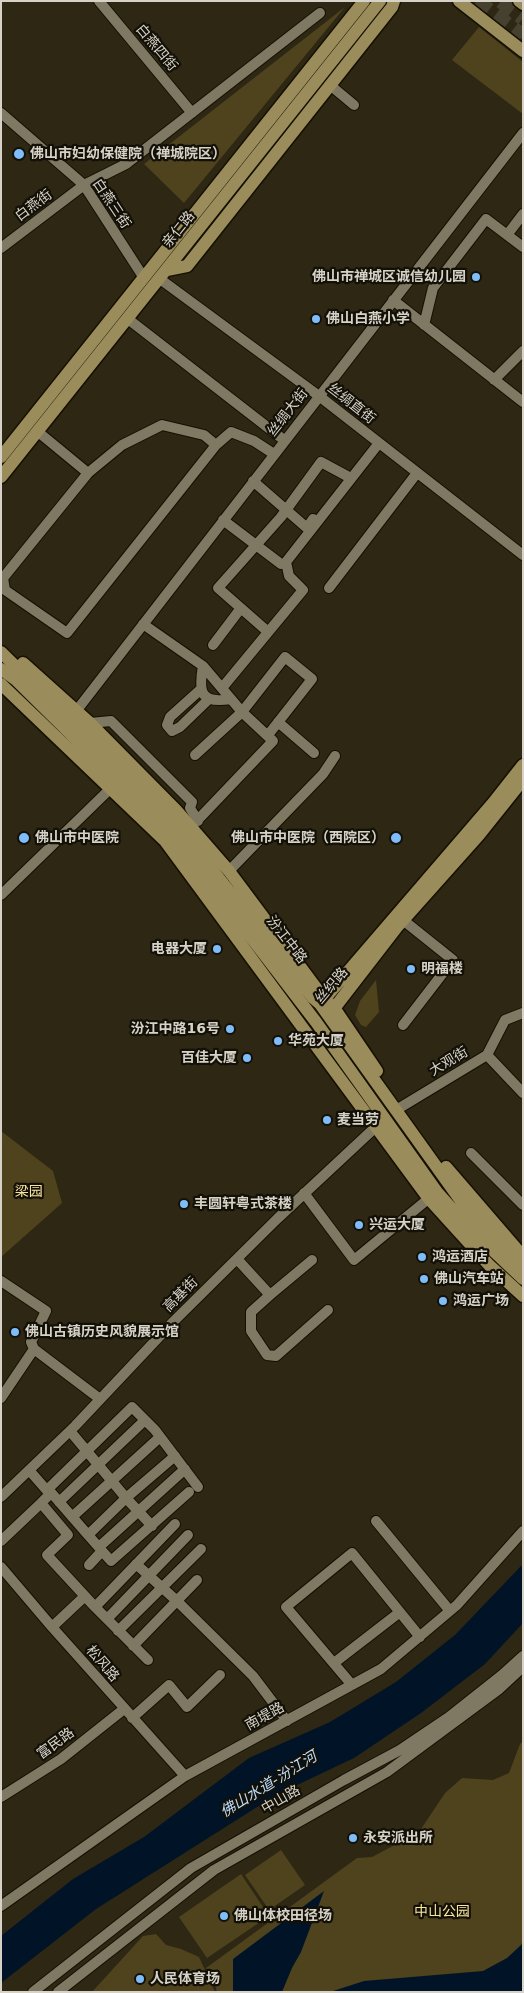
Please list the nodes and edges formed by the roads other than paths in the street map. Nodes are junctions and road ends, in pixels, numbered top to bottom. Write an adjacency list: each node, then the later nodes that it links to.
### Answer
1 (99, 1): 13 (street, 白燕四街)
2 (364, 1): 21 (main road, 亲仁路)
3 (380, 1): 20 (main road, 亲仁路)
4 (394, 1): 10 (main road)
5 (459, 1): 9 (main road)
6 (518, 1): 7 (main road)
7 (523, 4)
8 (320, 13): 13 (street, 白燕街)
9 (523, 51)
10 (330, 85): 11 (street); 20 (main road)
11 (354, 106)
12 (1, 113): 15 (street, 白燕三街)
13 (192, 113): 15 (street, 白燕街)
14 (523, 132): 22 (street, 丝绸大街)
15 (84, 185): 19 (street, 白燕街); 21 (street, 白燕三街)
16 (523, 214): 17 (street)
17 (507, 235): 18 (street); 24 (street)
18 (523, 247)
19 (1, 248)
20 (163, 274): 23 (main road, 亲仁路); 27 (street, 丝绸直街)
21 (144, 278): 34 (main road, 亲仁路)
22 (393, 300): 24 (street); 27 (street, 丝绸大街)
23 (128, 319): 29 (main road, 亲仁路); 30 (street)
24 (424, 325): 26 (street)
25 (523, 351): 26 (street)
26 (494, 380): 28 (street)
27 (319, 396): 30 (street, 丝绸大街); 31 (street, 丝绸直街)
28 (523, 402)
29 (38, 432): 36 (street); 39 (main road, 亲仁路)
30 (284, 440): 33 (street, 丝绸大街)
31 (379, 444): 37 (street, 丝绸直街); 49 (street)
32 (216, 445): 33 (street); 36 (street); 36 (street)
33 (274, 454): 40 (street, 丝绸大街)
34 (1, 457)
35 (362, 458): 38 (street)
36 (88, 473)
37 (417, 473): 44 (street, 丝绸直街); 46 (street)
38 (347, 476): 41 (street); 41 (street)
39 (1, 477)
40 (253, 481): 41 (street); 42 (street, 丝绸大街)
41 (286, 510): 43 (street)
42 (223, 520): 43 (street); 48 (street, 丝绸大街)
43 (255, 546): 45 (street); 47 (street)
44 (523, 555)
45 (281, 564)
46 (329, 588)
47 (241, 608): 49 (street); 50 (street)
48 (143, 624): 52 (street); 59 (street, 丝绸大街)
49 (267, 632): 55 (street)
50 (212, 645)
51 (1, 651): 59 (main road); 73 (main road, 汾江中路)
52 (203, 666): 55 (street); 56 (street)
53 (1, 669): 76 (main road, 汾江中路)
54 (1, 684): 68 (main road)
55 (222, 688): 58 (street)
56 (200, 690): 57 (street); 57 (street)
57 (209, 699): 58 (street)
58 (231, 699): 60 (street)
59 (77, 710): 69 (main road)
60 (242, 712): 61 (street); 62 (street); 64 (street)
61 (278, 722): 62 (street); 63 (street)
62 (268, 735): 69 (street)
63 (314, 753)
64 (195, 755)
65 (335, 756): 70 (street)
66 (523, 764): 73 (main road)
67 (522, 782): 72 (main road, 丝织路)
68 (111, 788): 71 (street); 81 (main road)
69 (195, 824): 70 (main road)
70 (229, 871): 73 (main road)
71 (1, 895)
72 (403, 920): 74 (main road, 丝织路); 77 (street)
73 (320, 998): 74 (main road, 汾江中路); 76 (main road, 丝织路)
74 (331, 1012): 76 (main road, 丝织路); 80 (main road); 89 (main road, 汾江中路)
75 (523, 1013): 78 (street, 大观街)
76 (316, 1022): 81 (main road, 汾江中路)
77 (402, 1025)
78 (487, 1055): 79 (street); 80 (street, 大观街)
79 (523, 1093)
80 (401, 1107): 86 (main road)
81 (381, 1123): 83 (street, 高基街); 84 (main road)
82 (471, 1153): 85 (street)
83 (304, 1193): 84 (street); 87 (street, 高基街)
84 (433, 1195): 90 (main road); 93 (main road)
85 (523, 1205)
86 (523, 1256)
87 (237, 1259): 92 (street); 97 (street, 高基街)
88 (312, 1260): 92 (street)
89 (523, 1268)
90 (523, 1279)
91 (1, 1281): 95 (street)
92 (270, 1295): 94 (street)
93 (523, 1296)
94 (328, 1310)
95 (34, 1349): 96 (street); 97 (street)
96 (1, 1398)
97 (100, 1399): 99 (street, 高基街)
98 (145, 1420): 100 (street); 101 (street); 103 (street)
99 (70, 1431): 101 (street); 105 (street, 高基街)
100 (160, 1437): 102 (street); 106 (street)
101 (87, 1451): 103 (street); 109 (street)
102 (176, 1456): 104 (street); 108 (street)
103 (99, 1465): 106 (street); 109 (street)
104 (185, 1468): 111 (street); 115 (street)
105 (29, 1470): 107 (street, 高基街); 110 (street)
106 (111, 1482): 108 (street); 112 (street)
107 (1, 1497)
108 (126, 1498): 111 (street); 117 (street)
109 (59, 1502): 112 (street)
110 (41, 1503): 119 (street); 128 (street)
111 (138, 1511): 115 (street); 120 (street)
112 (72, 1517): 117 (street)
113 (376, 1521): 131 (street)
114 (175, 1524): 122 (street)
115 (152, 1526): 120 (street)
116 (523, 1531): 131 (street, 南堤路)
117 (88, 1535): 120 (street)
118 (188, 1535): 125 (street)
119 (1, 1541)
120 (101, 1549): 123 (street)
121 (201, 1549): 127 (street)
122 (136, 1564): 125 (street); 130 (street)
123 (89, 1565)
124 (1, 1567): 134 (street, 松风路)
125 (149, 1576): 127 (street); 133 (street)
126 (198, 1580): 129 (street)
127 (161, 1586): 129 (street); 135 (street)
128 (85, 1596): 130 (street); 134 (street)
129 (177, 1601): 137 (street); 146 (street)
130 (95, 1607): 133 (street)
131 (450, 1611): 136 (street, 南堤路)
132 (400, 1612): 136 (street); 140 (street); 140 (street)
133 (107, 1619): 135 (street)
134 (52, 1627): 144 (street, 松风路)
135 (118, 1631): 137 (street)
136 (420, 1637): 143 (street, 南堤路)
137 (133, 1646): 139 (street)
138 (523, 1656): 150 (street, 中山路)
139 (148, 1660)
140 (334, 1663): 143 (street)
141 (523, 1667): 151 (street, 中山路)
142 (220, 1675): 145 (street)
143 (352, 1685): 146 (street, 南堤路)
144 (124, 1709): 145 (street, 松风路); 148 (street, 富民路)
145 (132, 1718): 147 (street, 松风路)
146 (287, 1721): 147 (street, 南堤路)
147 (185, 1776): 149 (street, 南堤路)
148 (1, 1797)
149 (1, 1906)
150 (32, 1992)
151 (58, 1992)

